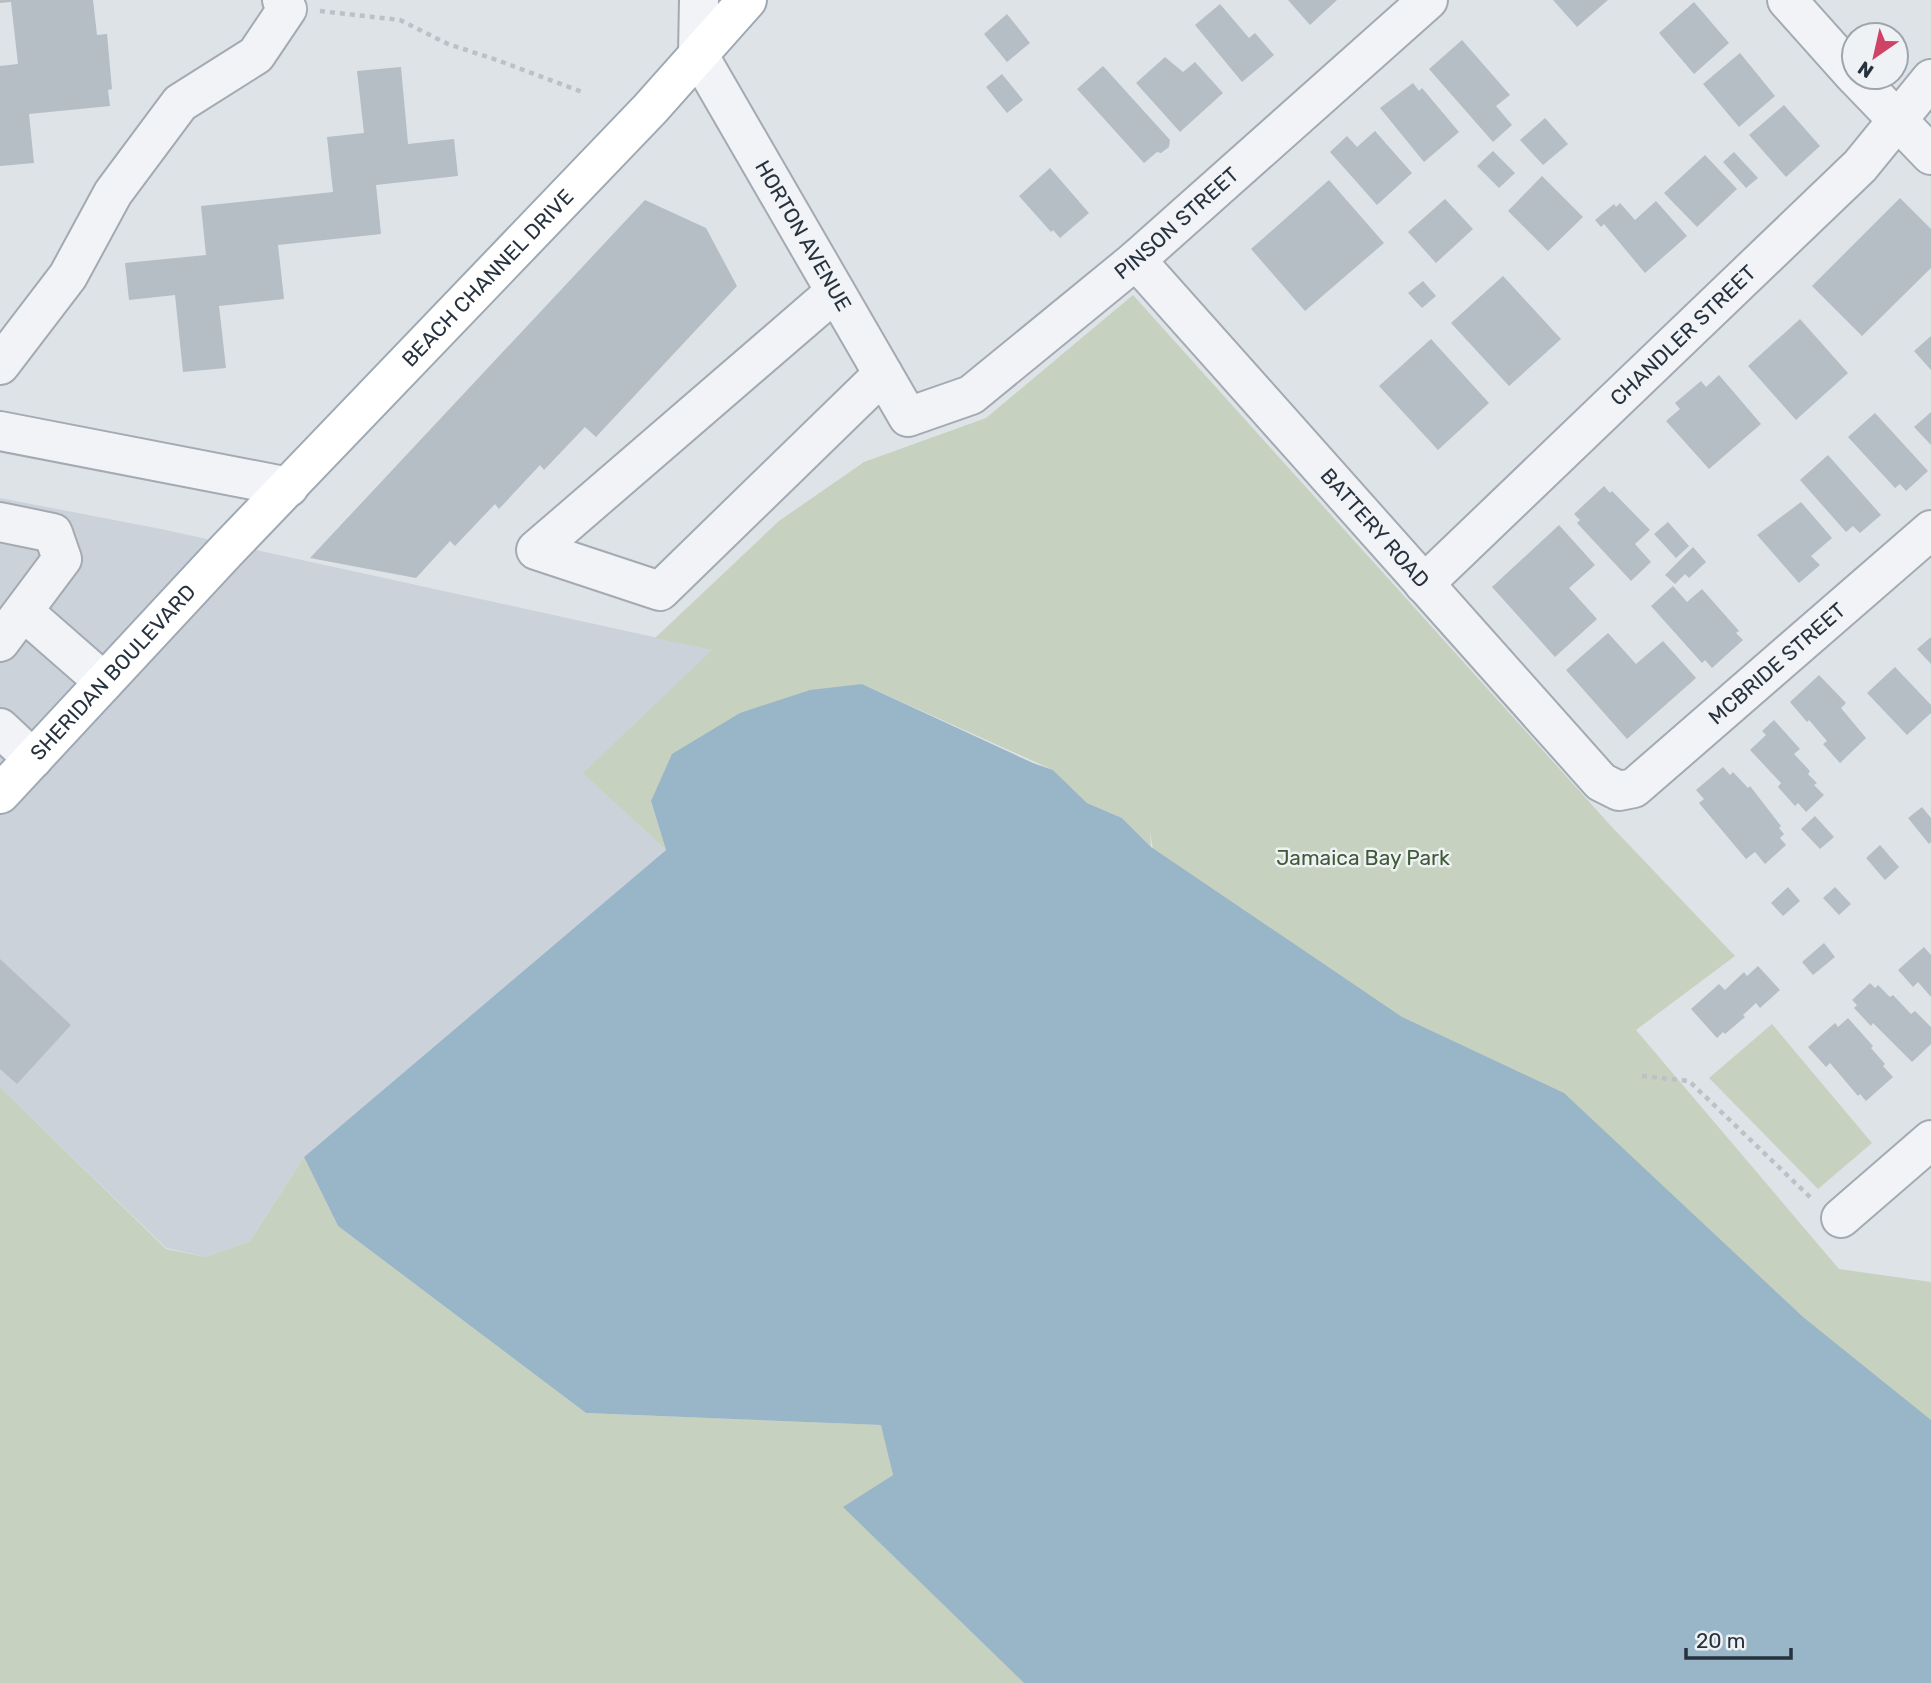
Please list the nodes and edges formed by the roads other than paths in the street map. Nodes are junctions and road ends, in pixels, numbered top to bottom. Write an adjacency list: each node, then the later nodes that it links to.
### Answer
1 (699, 0): 6 (street)
2 (747, 0): 6 (main road, BEACH CHANNEL DRIVE)
3 (1428, 0): 12 (street, PINSON STREET)
4 (1787, 0): 7 (street)
5 (284, 5): 14 (street)
6 (698, 54): 13 (street, HORTON AVENUE); 18 (main road, BEACH CHANNEL DRIVE)
7 (1840, 59)
8 (1931, 79): 10 (street, CHANDLER STREET)
9 (1869, 91): 10 (street)
10 (1897, 121): 11 (street); 22 (street, CHANDLER STREET)
11 (1931, 155)
12 (1136, 260): 16 (street, PINSON STREET); 22 (street, BATTERY ROAD)
13 (835, 292): 15 (street, HORTON AVENUE); 15 (street)
14 (0, 365)
15 (883, 374): 16 (street, HORTON AVENUE)
16 (908, 417)
17 (0, 431): 18 (street)
18 (289, 487): 21 (main road, BEACH CHANNEL DRIVE)
19 (0, 522): 23 (street)
20 (1931, 530): 28 (street, MCBRIDE STREET)
21 (226, 551): 25 (main road, SHERIDAN BOULEVARD)
22 (1424, 583): 28 (street, BATTERY ROAD)
23 (24, 612): 24 (street); 25 (street)
24 (0, 642)
25 (104, 682): 27 (main road, SHERIDAN BOULEVARD)
26 (0, 728): 27 (street)
27 (33, 759): 29 (main road, SHERIDAN BOULEVARD)
28 (1619, 791)
29 (0, 794)
30 (1931, 1140): 31 (street)
31 (1841, 1218)

